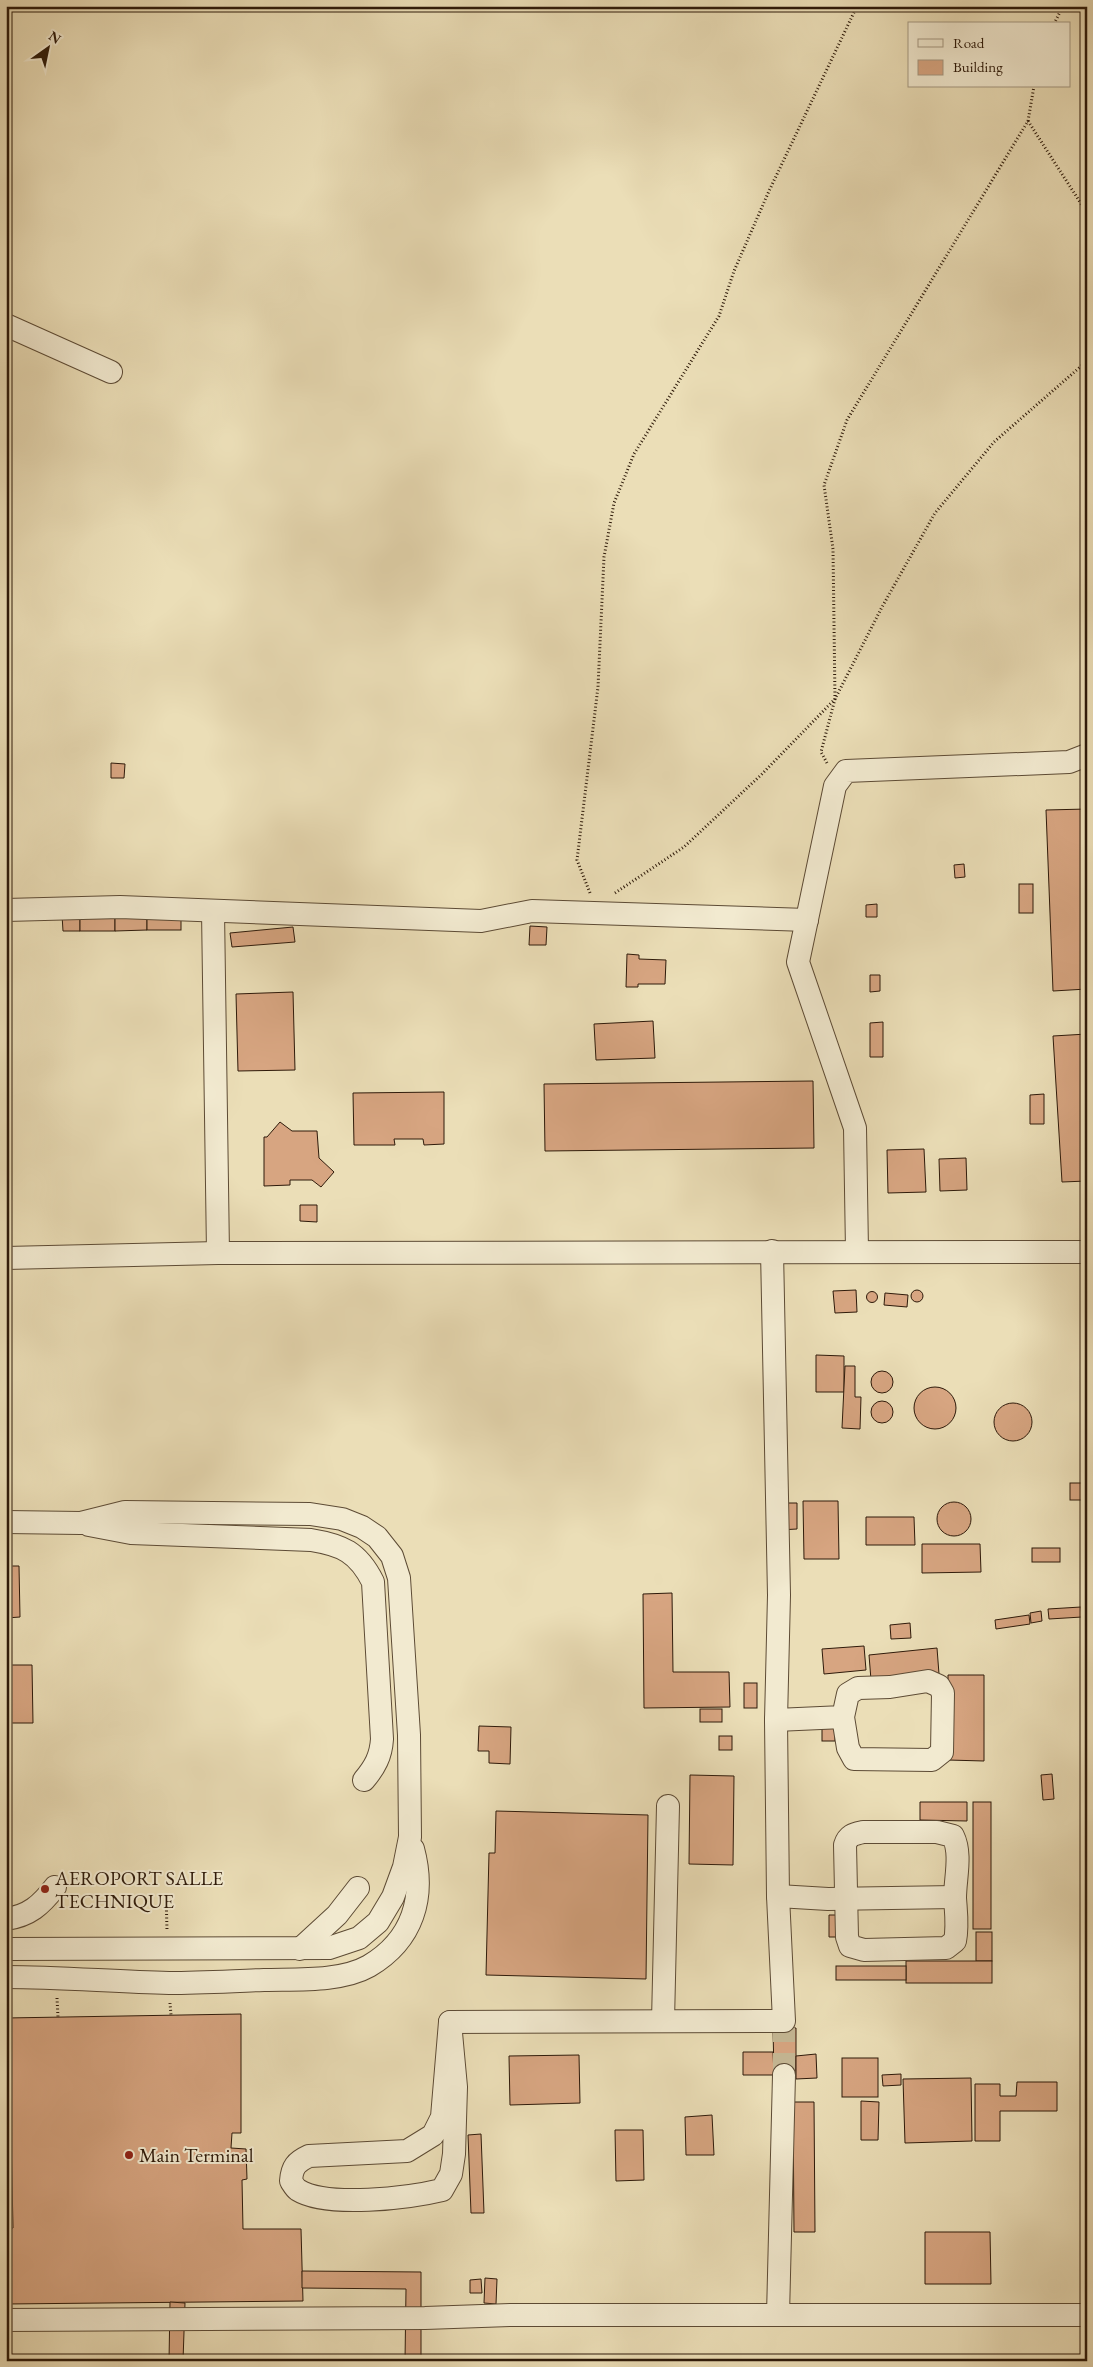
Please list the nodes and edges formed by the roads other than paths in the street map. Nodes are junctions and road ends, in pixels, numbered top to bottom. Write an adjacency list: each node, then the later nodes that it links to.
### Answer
1 (6, 325): 2 (street)
2 (111, 372)
3 (1087, 755): 6 (street)
4 (6, 910): 5 (street)
5 (213, 911): 6 (street); 10 (street)
6 (806, 920): 8 (street)
7 (772, 1251): 8 (street); 10 (street); 15 (street)
8 (857, 1251): 9 (street)
9 (1087, 1252)
10 (218, 1253): 11 (street)
11 (6, 1258)
12 (6, 1522): 13 (street)
13 (81, 1523): 16 (street); 18 (street)
14 (843, 1717): 14 (street); 15 (street)
15 (776, 1720): 20 (street)
16 (367, 1787)
17 (668, 1806): 28 (street)
18 (410, 1837): 25 (street); 27 (street)
19 (358, 1888): 25 (street)
20 (778, 1896): 21 (street); 28 (street)
21 (846, 1898): 22 (street); 22 (street); 22 (street)
22 (955, 1898)
23 (6, 1910): 24 (street)
24 (6, 1919)
25 (300, 1949): 26 (street)
26 (6, 1950)
27 (6, 1978)
28 (663, 2021): 29 (street)
29 (450, 2022): 29 (street)
30 (784, 2075): 31 (street)
31 (778, 2315): 32 (street); 33 (street)
32 (1087, 2315)
33 (6, 2320)

